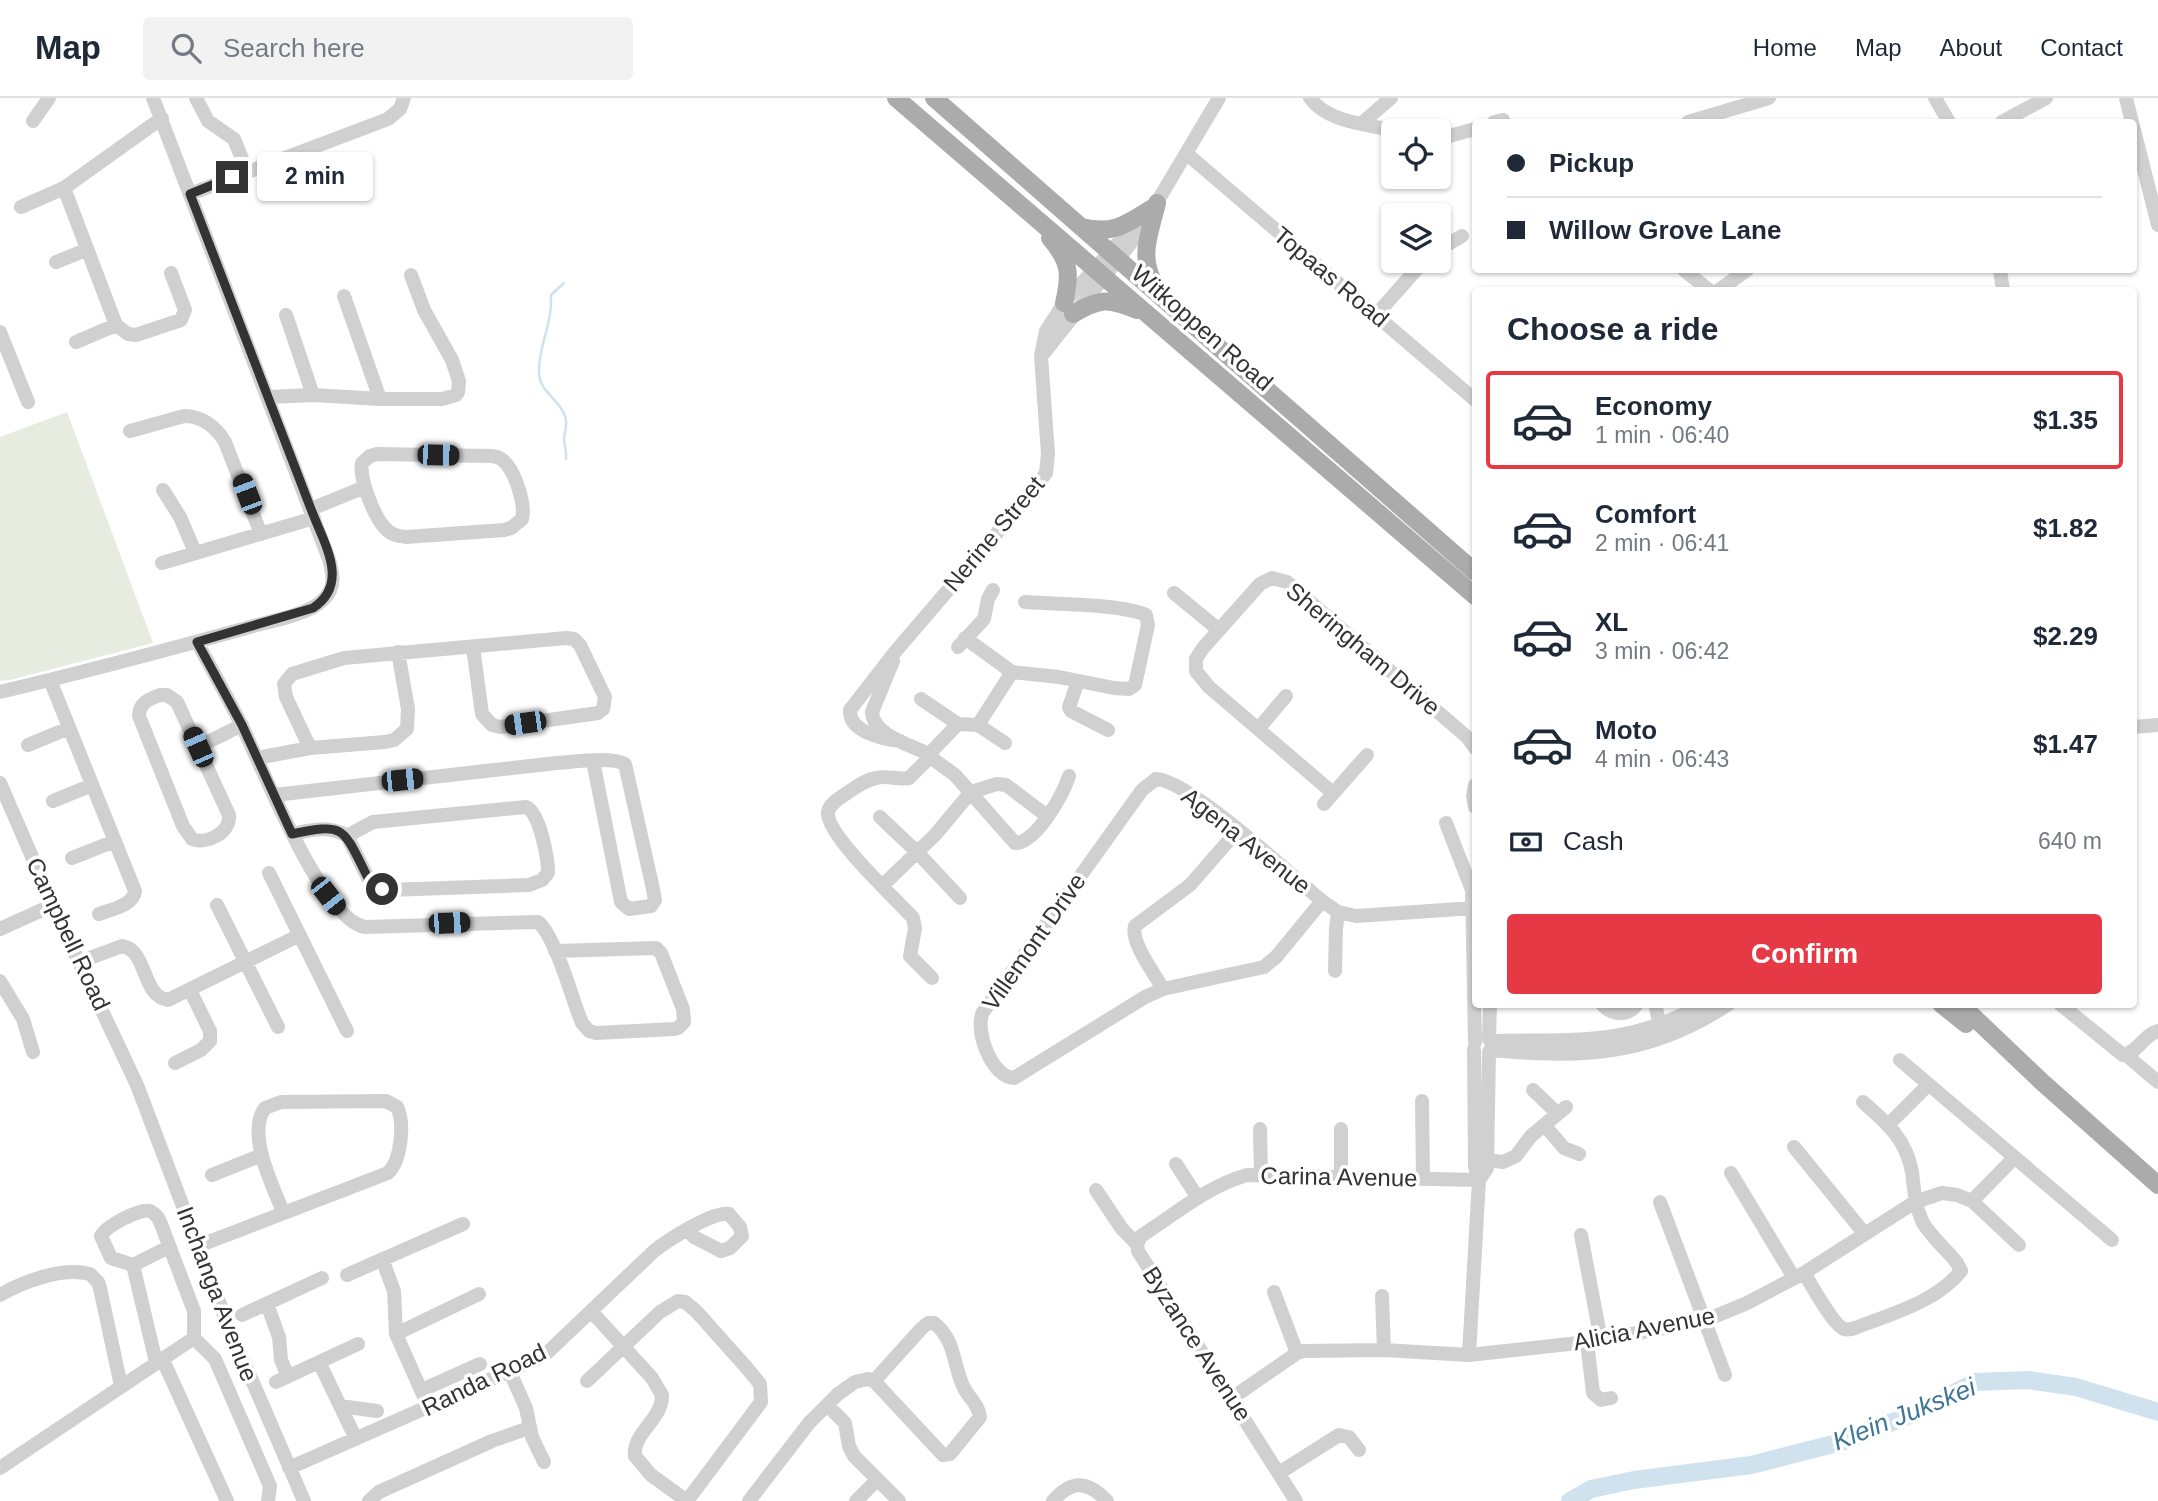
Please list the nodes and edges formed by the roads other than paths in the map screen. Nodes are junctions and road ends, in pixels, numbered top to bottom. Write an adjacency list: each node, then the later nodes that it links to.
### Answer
1 (49, 98): 19 (street)
2 (153, 98): 14 (street)
3 (196, 98): 26 (street)
4 (404, 98): 26 (street)
5 (896, 98): 29 (main road, Witkoppen Road)
6 (934, 98): 33 (main road, Witkoppen Road)
7 (1219, 98): 25 (street)
8 (1310, 98): 20 (street)
9 (1391, 98): 20 (street)
10 (1769, 98): 15 (street)
11 (1935, 98): 16 (street)
12 (2046, 98): 17 (street)
13 (2126, 98): 18 (street)
14 (162, 118): 27 (street); 28 (street)
15 (1698, 119)
16 (1947, 119)
17 (2008, 119)
18 (2132, 119)
19 (33, 121)
20 (1362, 123): 21 (street)
21 (1381, 127)
22 (1472, 130): 23 (street)
23 (1451, 135)
24 (2137, 140): 32 (street)
25 (1186, 154): 31 (street); 52 (street, Topaas Road)
26 (247, 171): 28 (street)
27 (64, 188): 30 (street); 36 (street)
28 (190, 194): 59 (street)
29 (1022, 206): 39 (main road, Witkoppen Road); 49 (main road)
30 (21, 207)
31 (1154, 208): 33 (main road); 37 (street, Nerine Street); 48 (main road)
32 (2158, 225)
33 (1081, 227): 37 (main road, Witkoppen Road)
34 (1462, 236): 35 (street)
35 (1451, 242)
36 (86, 250): 38 (street); 53 (street)
37 (1114, 256): 39 (street, Nerine Street); 48 (main road, Witkoppen Road)
38 (56, 262)
39 (1101, 272): 49 (street, Nerine Street); 50 (main road, Witkoppen Road)
40 (171, 273): 53 (street)
41 (1413, 273): 52 (street)
42 (1688, 273): 45 (street)
43 (1743, 273): 46 (street)
44 (411, 275): 61 (street)
45 (1705, 287)
46 (1723, 287)
47 (344, 296): 61 (street)
48 (1168, 305): 70 (main road, Witkoppen Road)
49 (1068, 309): 50 (main road); 78 (street, Nerine Street)
50 (1143, 313): 73 (main road, Witkoppen Road)
51 (286, 315): 58 (street)
52 (1376, 315): 60 (street, Topaas Road)
53 (116, 325): 55 (street)
54 (0, 332): 57 (street)
55 (76, 342)
56 (0, 376): 57 (street)
57 (17, 377): 62 (street)
58 (313, 395): 59 (street); 61 (street)
59 (268, 397): 66 (street)
60 (1472, 397)
61 (380, 399)
62 (28, 402)
63 (130, 431): 67 (street)
64 (365, 487): 64 (street); 66 (street)
65 (163, 490): 68 (street)
66 (313, 514): 67 (street); 76 (street)
67 (261, 534): 68 (street)
68 (195, 552): 69 (street)
69 (162, 563)
70 (1472, 569)
71 (993, 590): 80 (street)
72 (1174, 593): 75 (street)
73 (1472, 593)
74 (1025, 602): 82 (street)
75 (1219, 630): 94 (street, Sheringham Drive); 98 (street, Sheringham Drive)
76 (197, 642): 81 (street); 88 (street)
77 (473, 647): 77 (street); 79 (street)
78 (895, 652): 86 (street, Nerine Street); 91 (street, Nerine Street)
79 (398, 653): 101 (street); 101 (street)
80 (1012, 672): 82 (street); 89 (street)
81 (50, 680): 83 (street); 93 (street)
82 (1078, 681): 95 (street)
83 (0, 692)
84 (1286, 696): 94 (street)
85 (922, 699): 87 (street)
86 (872, 720): 91 (street); 96 (street)
87 (958, 724): 89 (street); 103 (street)
88 (242, 725): 100 (street); 104 (street)
89 (978, 725): 97 (street)
90 (2158, 725): 92 (street)
91 (859, 727): 96 (street)
92 (2137, 727)
93 (69, 728): 99 (street); 109 (street)
94 (1259, 728): 102 (street, Sheringham Drive)
95 (1108, 730)
96 (900, 741): 103 (street)
97 (1004, 743)
98 (1472, 744)
99 (27, 745)
100 (198, 747): 100 (street)
101 (310, 748): 104 (street)
102 (1367, 755)
103 (929, 756): 110 (street); 123 (street)
104 (257, 758): 111 (street)
105 (593, 761): 105 (street); 111 (street)
106 (1069, 776): 113 (street)
107 (1151, 782): 116 (street, Agena Avenue); 140 (street, Villemont Drive)
108 (0, 783): 127 (street, Campbell Road)
109 (92, 785): 112 (street); 119 (street)
110 (971, 792): 113 (street); 113 (street); 120 (street)
111 (274, 795): 117 (street)
112 (52, 800)
113 (1047, 816)
114 (880, 817): 120 (street)
115 (1447, 822): 124 (street)
116 (1238, 830): 126 (street, Agena Avenue); 140 (street)
117 (292, 834): 118 (street); 134 (street)
118 (347, 836): 118 (street)
119 (115, 841): 121 (street); 131 (street)
120 (916, 852): 123 (street); 125 (street)
121 (72, 858)
122 (269, 873): 133 (street)
123 (883, 885): 138 (street)
124 (1472, 890)
125 (960, 898)
126 (1322, 901): 130 (street, Agena Avenue); 140 (street, Villemont Drive)
127 (53, 905): 132 (street); 135 (street, Campbell Road)
128 (217, 905): 136 (street)
129 (1472, 908): 130 (street, Agena Avenue)
130 (1338, 912): 137 (street)
131 (99, 914)
132 (0, 929)
133 (300, 935): 136 (street); 155 (street)
134 (555, 951): 134 (street)
135 (79, 962): 141 (street); 164 (street, Campbell Road)
136 (244, 963): 141 (street); 153 (street)
137 (1335, 971)
138 (932, 978)
139 (0, 981): 158 (street)
140 (1163, 989)
141 (190, 990): 161 (street)
142 (1478, 1008): 157 (street)
143 (1490, 1008): 157 (street)
144 (1606, 1008): 145 (street)
145 (1633, 1008)
146 (1657, 1008): 154 (street)
147 (1667, 1008): 154 (street)
148 (1698, 1008): 154 (street)
149 (1719, 1008): 154 (street)
150 (1946, 1008): 162 (main road)
151 (1964, 1008): 162 (main road)
152 (2065, 1008): 159 (street)
153 (278, 1027)
154 (1667, 1030): 157 (street)
155 (347, 1031)
156 (2158, 1031): 159 (street)
157 (1485, 1046): 169 (street)
158 (33, 1052)
159 (2126, 1055): 163 (street)
160 (1900, 1060): 165 (street)
161 (176, 1063)
162 (2042, 1082): 186 (main road)
163 (2158, 1082)
164 (137, 1085): 200 (street, Inchanga Avenue)
165 (1928, 1085): 170 (street); 177 (street)
166 (1533, 1090): 171 (street)
167 (1422, 1101): 184 (street)
168 (1863, 1102): 170 (street)
169 (1481, 1111): 178 (street); 185 (street)
170 (1889, 1124): 191 (street)
171 (1545, 1126): 175 (street); 178 (street)
172 (1260, 1129): 181 (street)
173 (1341, 1129): 183 (street)
174 (1794, 1147): 195 (street)
175 (1578, 1154)
176 (262, 1155): 182 (street); 192 (street); 192 (street)
177 (2014, 1158): 189 (street); 197 (street)
178 (1488, 1160): 185 (street)
179 (1176, 1164): 188 (street)
180 (1731, 1173): 205 (street)
181 (1261, 1174): 183 (street, Carina Avenue); 188 (street, Carina Avenue)
182 (212, 1175)
183 (1340, 1176): 184 (street, Carina Avenue)
184 (1423, 1178): 185 (street, Carina Avenue)
185 (1479, 1180): 222 (street)
186 (2158, 1185)
187 (1096, 1190): 198 (street, Byzance Avenue)
188 (1198, 1198): 198 (street, Carina Avenue)
189 (1972, 1201): 191 (street, Alicia Avenue); 199 (street)
190 (1660, 1202): 214 (street)
191 (1915, 1202): 195 (street, Alicia Avenue); 205 (street)
192 (283, 1212): 200 (street)
193 (463, 1224): 202 (street)
194 (688, 1230): 212 (street, Randa Road)
195 (1864, 1233): 205 (street, Alicia Avenue)
196 (1581, 1235): 217 (street)
197 (2112, 1240)
198 (1137, 1244): 232 (street, Byzance Avenue)
199 (2019, 1245)
200 (198, 1246): 243 (street, Inchanga Avenue)
201 (169, 1247): 203 (street); 203 (street); 216 (street)
202 (382, 1259): 204 (street); 215 (street)
203 (133, 1265): 223 (street)
204 (347, 1275)
205 (1799, 1276): 214 (street, Alicia Avenue)
206 (322, 1278): 211 (street)
207 (1274, 1292): 221 (street)
208 (480, 1294): 215 (street)
209 (0, 1295): 230 (street)
210 (1382, 1296): 220 (street)
211 (267, 1304): 213 (street); 224 (street)
212 (592, 1311): 219 (street); 226 (street, Randa Road)
213 (242, 1315)
214 (1704, 1321): 217 (street, Alicia Avenue); 227 (street)
215 (396, 1334): 231 (street)
216 (194, 1338): 223 (street); 247 (street)
217 (1594, 1341): 222 (street, Alicia Avenue); 233 (street)
218 (358, 1344): 224 (street)
219 (624, 1346): 228 (street); 250 (street); 250 (street)
220 (1384, 1350): 221 (street, Alicia Avenue); 222 (street, Alicia Avenue)
221 (1297, 1353): 232 (street)
222 (1469, 1354)
223 (159, 1360): 230 (street); 246 (street)
224 (319, 1362): 235 (street)
225 (480, 1364): 231 (street)
226 (510, 1372): 236 (street, Randa Road); 238 (street)
227 (1725, 1375)
228 (587, 1381)
229 (873, 1381): 229 (street); 234 (street)
230 (121, 1386): 242 (street)
231 (422, 1390): 236 (street)
232 (1232, 1398): 244 (street, Byzance Avenue)
233 (1611, 1398)
234 (827, 1405): 245 (street); 251 (street)
235 (340, 1406): 237 (street); 239 (street)
236 (429, 1408): 239 (street, Randa Road)
237 (377, 1411)
238 (529, 1428): 241 (street); 249 (street)
239 (356, 1439): 243 (street, Randa Road)
240 (1359, 1450): 244 (street)
241 (544, 1462)
242 (0, 1468)
243 (289, 1468): 248 (street, Inchanga Avenue)
244 (1279, 1473): 256 (street, Byzance Avenue)
245 (877, 1480): 252 (street); 253 (street)
246 (227, 1501)
247 (268, 1501)
248 (304, 1501)
249 (369, 1501)
250 (687, 1501)
251 (749, 1501)
252 (856, 1501)
253 (899, 1501)
254 (1054, 1501): 255 (street)
255 (1107, 1501)
256 (1296, 1501)

